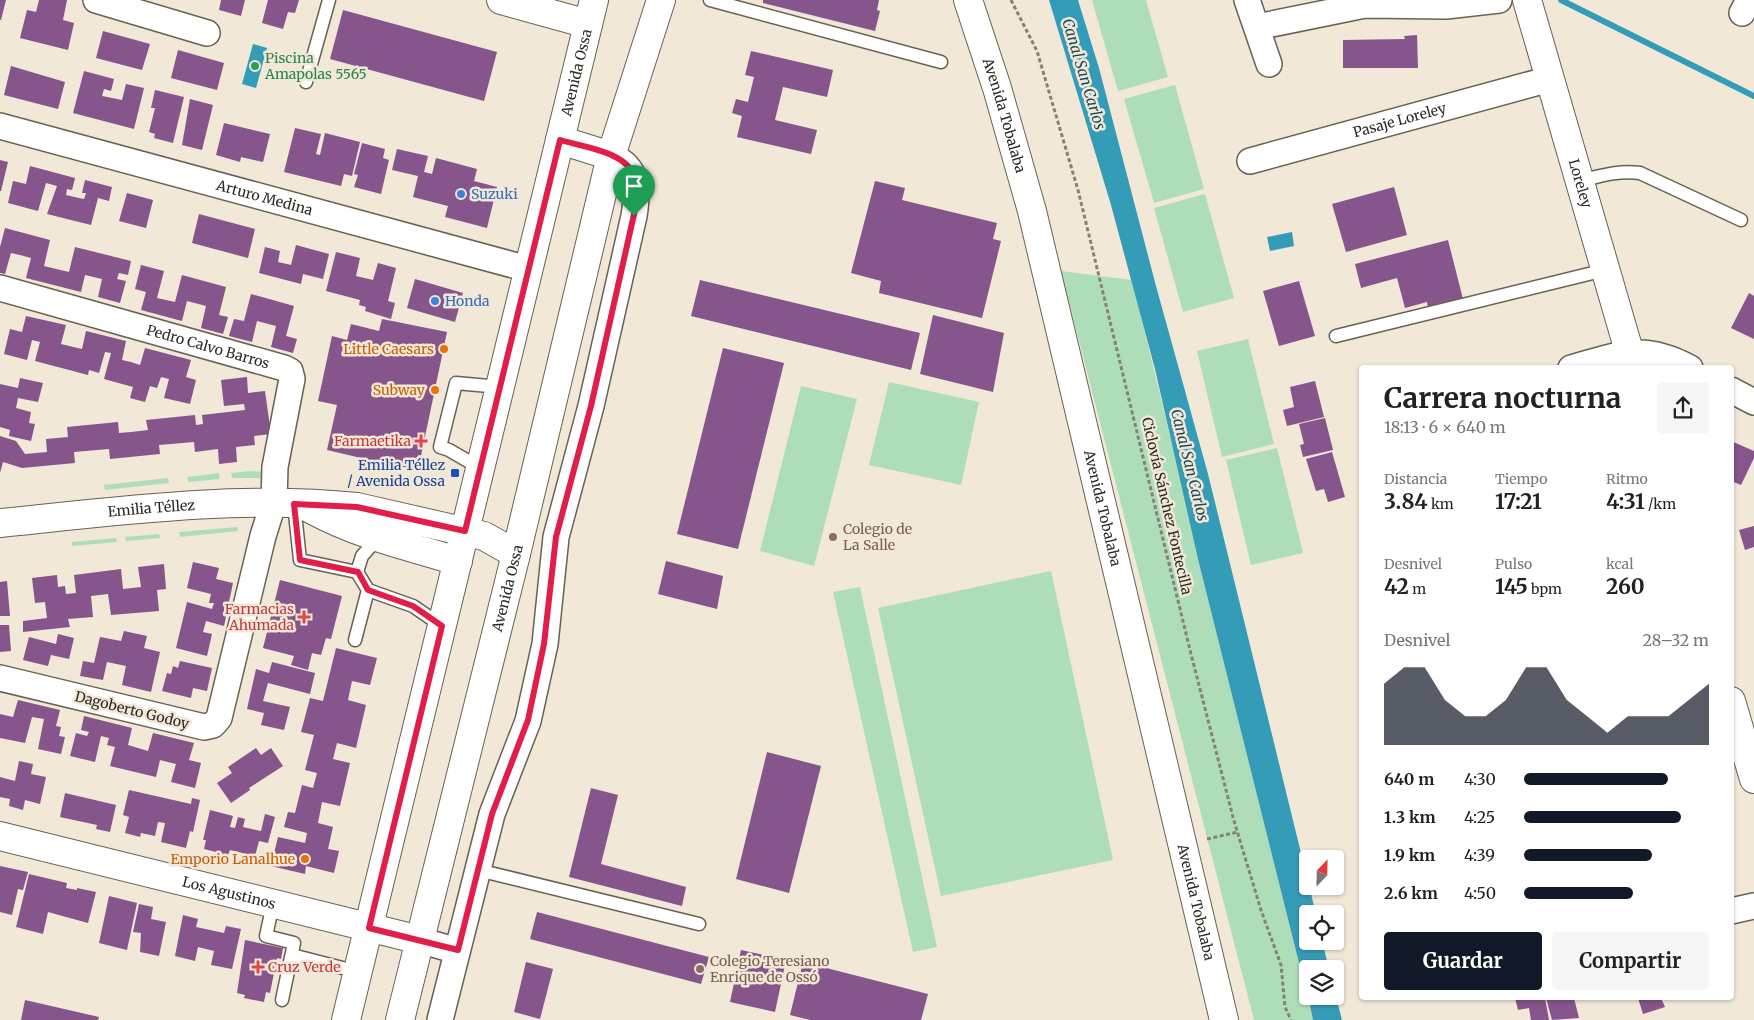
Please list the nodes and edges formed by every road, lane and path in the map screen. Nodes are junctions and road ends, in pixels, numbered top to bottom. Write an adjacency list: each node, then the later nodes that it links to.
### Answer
1 (330, 0): 19 (lane)
2 (501, 0): 13 (main road)
3 (661, 0): 22 (main road, Avenida Ossa)
4 (710, 0): 16 (lane)
5 (968, 0): 64 (main road, Avenida Tobalaba)
6 (1011, 0): 65 (path, Ciclovía Sánchez Fontecilla)
7 (1247, 0): 14 (street)
8 (1499, 0): 11 (street)
9 (1527, 0): 18 (main road, Loreley)
10 (104, 1): 12 (street)
11 (1359, 2): 14 (street)
12 (151, 8): 15 (street)
13 (591, 12): 21 (main road, Avenida Ossa)
14 (1257, 27): 17 (street)
15 (207, 33)
16 (941, 62)
17 (1269, 64)
18 (1550, 79): 23 (street, Pasaje Loreley); 24 (main road, Loreley)
19 (306, 82)
20 (0, 126): 26 (street, Arturo Medina)
21 (560, 140): 22 (main road); 26 (main road, Avenida Ossa)
22 (611, 156): 39 (main road, Avenida Ossa); 50 (street)
23 (1250, 161)
24 (1580, 181): 25 (lane); 27 (main road, Loreley)
25 (1741, 220)
26 (528, 269): 33 (main road, Avenida Ossa)
27 (1606, 270): 29 (lane); 30 (main road, Loreley)
28 (0, 290): 35 (street, Pedro Calvo Barros)
29 (1336, 336)
30 (1632, 360): 31 (street); 32 (street)
31 (1594, 365)
32 (1684, 365)
33 (500, 387): 34 (main road, Avenida Ossa); 34 (lane)
34 (480, 468): 37 (main road, Avenida Ossa)
35 (290, 503): 36 (main road, Emilia Téllez); 37 (main road, Emilia Téllez); 38 (main road, Emilia Téllez); 41 (lane); 45 (street, Dagoberto Godoy)
36 (0, 524)
37 (465, 531): 39 (main road, Emilia Téllez); 40 (main road, Avenida Ossa)
38 (377, 539): 40 (main road, Emilia Téllez); 41 (lane)
39 (516, 554): 56 (main road, Avenida Ossa)
40 (458, 561): 43 (main road, Avenida Ossa)
41 (358, 572): 42 (lane)
42 (368, 590): 43 (lane); 44 (lane)
43 (442, 626): 55 (main road, Avenida Ossa)
44 (355, 640)
45 (0, 678)
46 (1734, 722): 47 (main road)
47 (1737, 744): 48 (main road)
48 (1754, 779)
49 (0, 836): 51 (main road, Los Agustinos)
50 (478, 870): 54 (lane); 57 (street)
51 (273, 904): 55 (main road, Los Agustinos); 58 (lane)
52 (1754, 906): 53 (street)
53 (1734, 910)
54 (699, 924)
55 (369, 928): 56 (main road, Los Agustinos); 59 (main road, Avenida Ossa)
56 (420, 940): 57 (street, Los Agustinos); 62 (main road, Avenida Ossa)
57 (458, 950): 63 (street)
58 (292, 955): 59 (lane); 60 (lane)
59 (358, 972): 61 (main road, Avenida Ossa)
60 (282, 1000)
61 (346, 1020)
62 (400, 1020)
63 (440, 1020)
64 (1224, 1020)
65 (1291, 1020)

